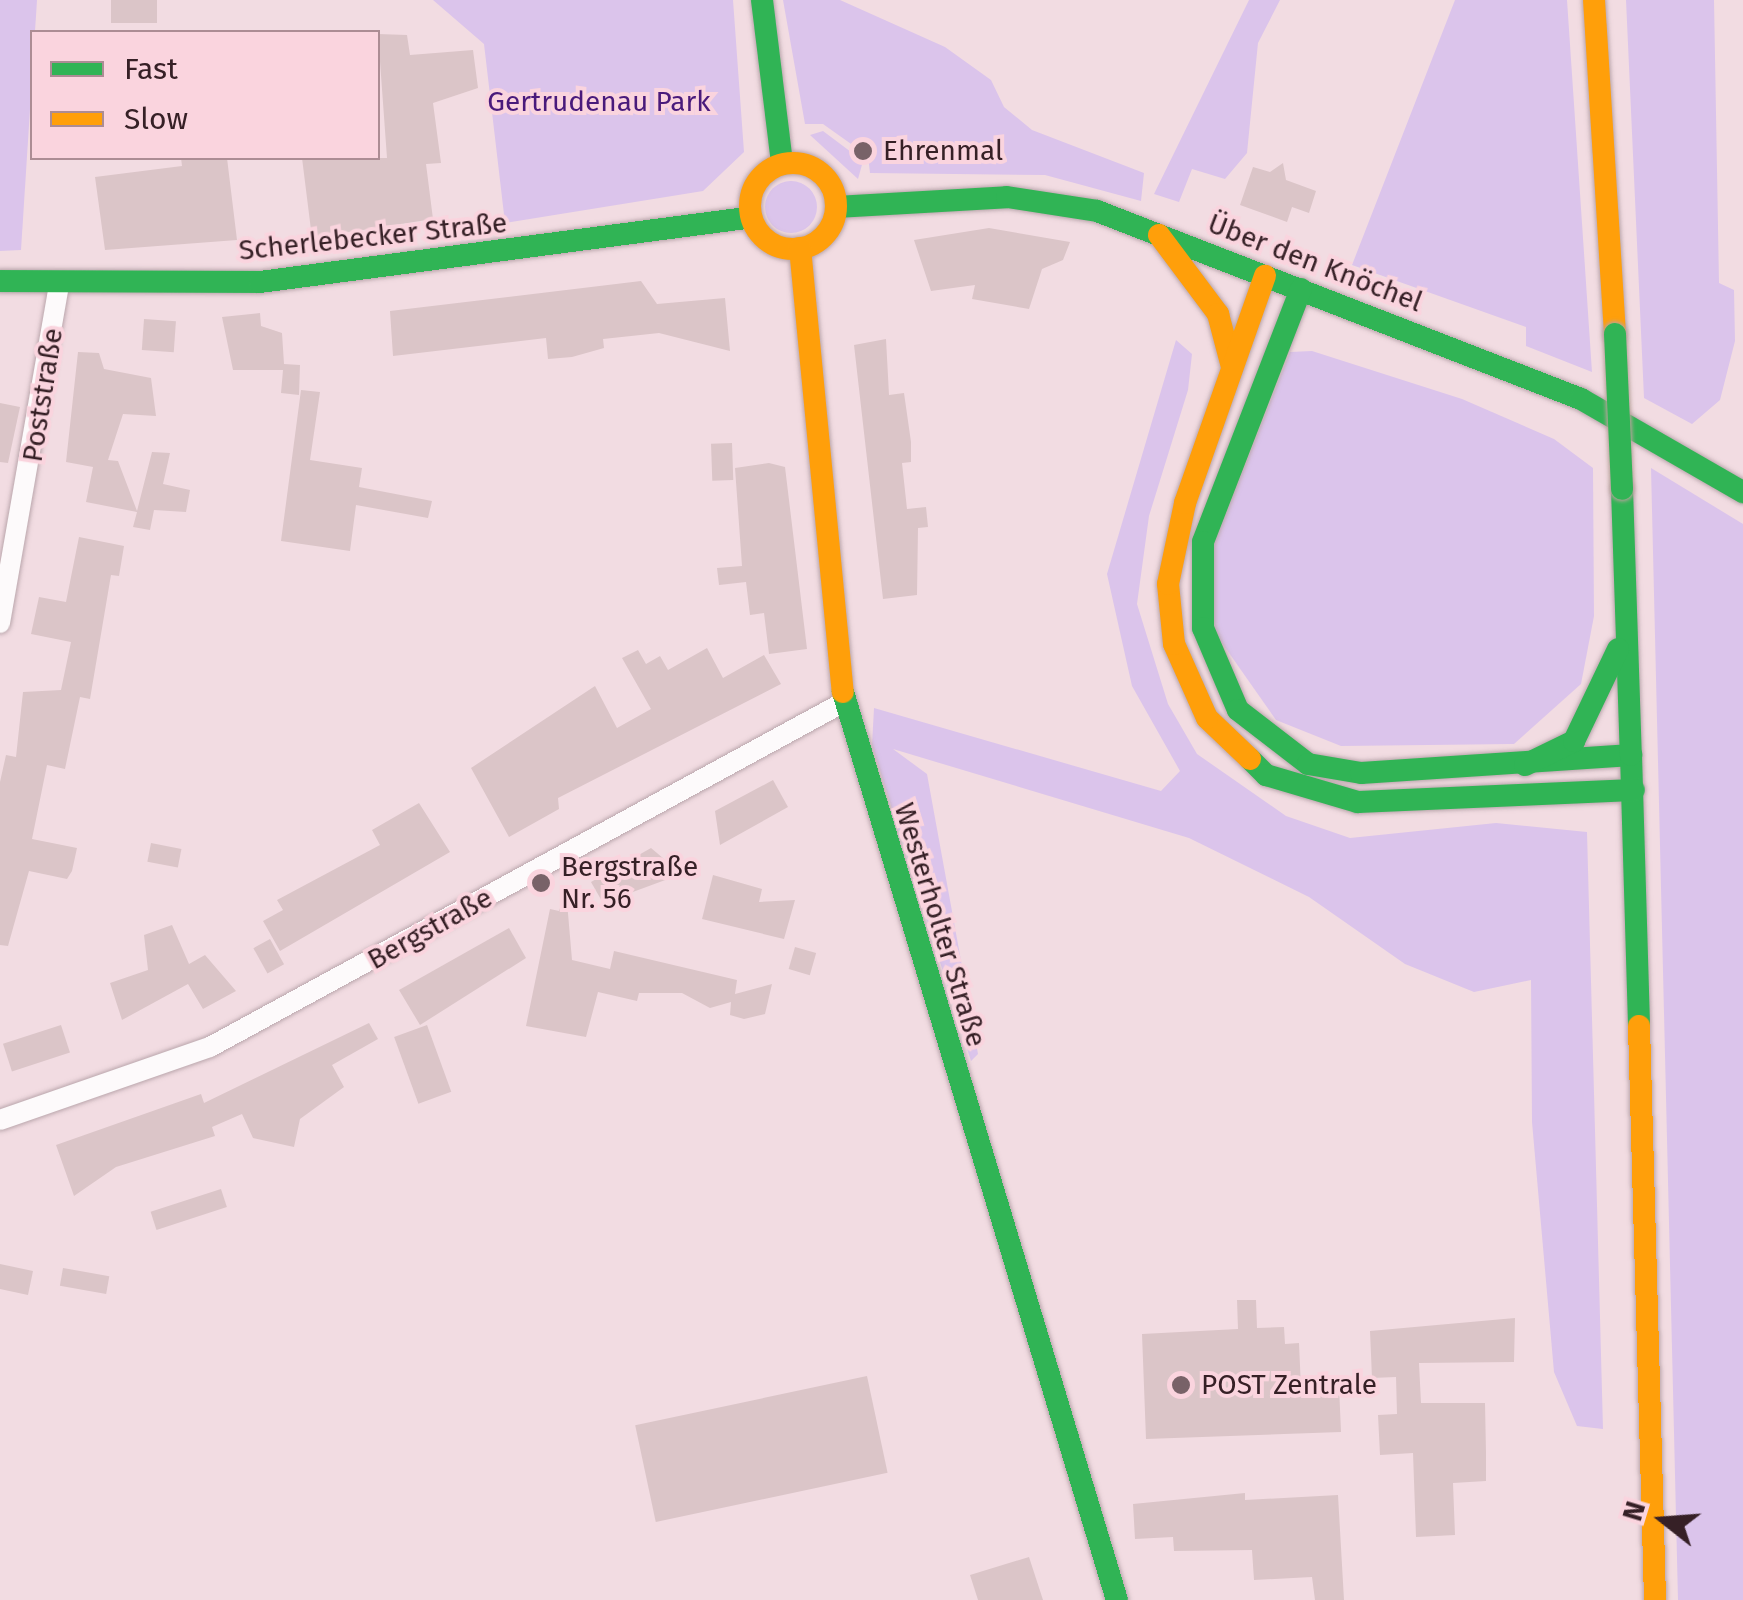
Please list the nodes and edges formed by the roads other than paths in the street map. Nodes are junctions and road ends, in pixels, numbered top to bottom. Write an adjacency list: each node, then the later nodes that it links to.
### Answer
1 (762, 0): 3 (main road)
2 (1594, 0): 14 (main road, bridge)
3 (782, 164): 4 (main road); 5 (main road)
4 (836, 207): 6 (main road, Über den Knöchel); 7 (main road)
5 (751, 217): 7 (main road); 10 (main road, Scherlebecker Straße)
6 (1159, 235): 8 (main road, Über den Knöchel); 12 (main road)
7 (800, 248): 16 (main road, Westerholter Straße)
8 (1265, 276): 11 (main road, Über den Knöchel); 12 (main road)
9 (0, 282): 10 (main road, Scherlebecker Straße)
10 (59, 285): 15 (street, Poststraße)
11 (1300, 289): 13 (main road, Über den Knöchel); 18 (main road)
12 (1232, 367): 19 (main road)
13 (1743, 492)
14 (1626, 592): 17 (main road); 18 (main road)
15 (0, 623)
16 (844, 702): 20 (street, Bergstraße); 21 (main road, Westerholter Straße)
17 (1631, 755): 18 (main road); 19 (main road)
18 (1525, 765)
19 (1634, 790): 22 (main road)
20 (0, 1120)
21 (1117, 1600)
22 (1655, 1600)

